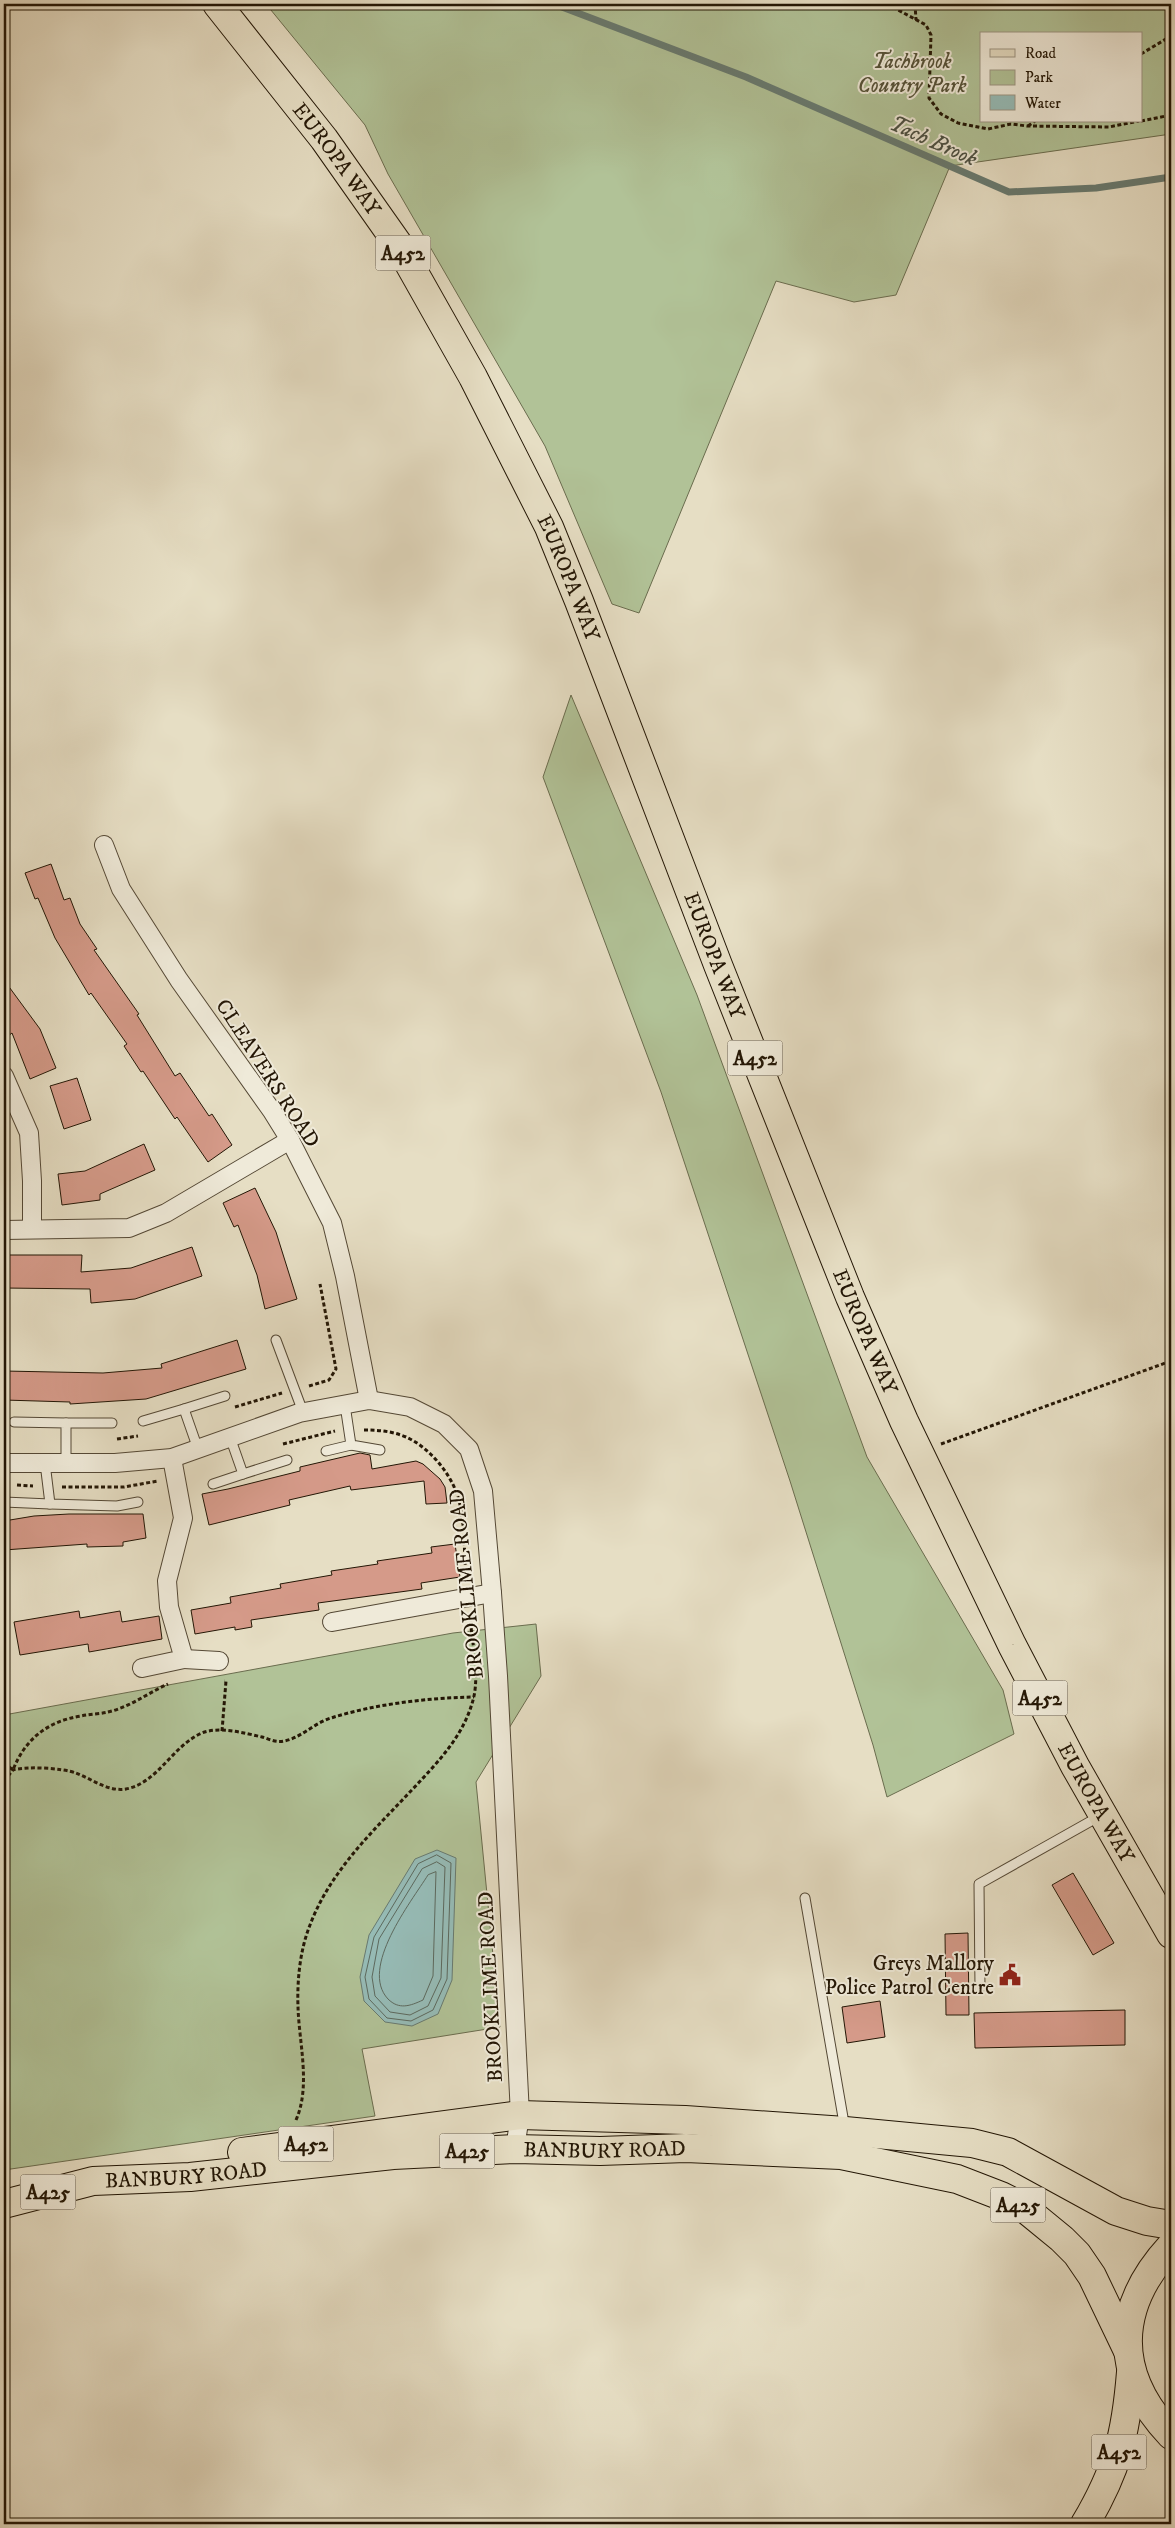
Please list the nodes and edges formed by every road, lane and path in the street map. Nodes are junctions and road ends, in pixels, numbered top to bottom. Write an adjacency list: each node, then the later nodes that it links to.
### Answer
1 (217, 4): 35 (main road, EUROPA WAY / A452)
2 (887, 4): 4 (path)
3 (915, 4): 4 (path)
4 (916, 20): 11 (path)
5 (1171, 36): 6 (path)
6 (1142, 53)
7 (1171, 115): 8 (path)
8 (1142, 121)
9 (1033, 122): 11 (path)
10 (1135, 122): 11 (path)
11 (1027, 126)
12 (104, 846): 14 (street, CLEAVERS ROAD)
13 (4, 1076): 16 (street)
14 (290, 1140): 16 (street); 20 (street, CLEAVERS ROAD)
15 (4, 1230): 16 (street)
16 (32, 1230)
17 (276, 1340): 23 (lane)
18 (1171, 1361): 35 (path)
19 (226, 1396): 22 (lane)
20 (369, 1400): 21 (street, BROOKLIME ROAD); 49 (street, BROOKLIME ROAD)
21 (345, 1404): 23 (street, BROOKLIME ROAD); 28 (lane)
22 (184, 1409): 24 (lane); 32 (lane)
23 (303, 1412): 29 (street, BROOKLIME ROAD)
24 (143, 1421)
25 (14, 1422): 26 (lane)
26 (66, 1423): 27 (lane); 40 (lane)
27 (112, 1424)
28 (349, 1429): 30 (lane); 31 (path); 50 (path)
29 (230, 1438): 32 (street, BROOKLIME ROAD); 41 (lane)
30 (351, 1444): 33 (lane); 34 (lane)
31 (275, 1446)
32 (198, 1449): 36 (street, BROOKLIME ROAD)
33 (380, 1450)
34 (326, 1451)
35 (919, 1452): 62 (main road, EUROPA WAY / A452)
36 (172, 1458): 40 (street, BROOKLIME ROAD); 42 (street)
37 (287, 1460): 41 (lane)
38 (4, 1463): 39 (street, BROOKLIME ROAD)
39 (45, 1463): 40 (street, BROOKLIME ROAD); 45 (lane)
40 (66, 1463)
41 (243, 1474): 43 (lane)
42 (176, 1478): 45 (path); 52 (street)
43 (213, 1484)
44 (14, 1485): 45 (path)
45 (48, 1487): 48 (lane)
46 (4, 1502): 48 (lane)
47 (138, 1502): 48 (lane)
48 (50, 1504)
49 (492, 1593): 50 (street); 66 (street, BROOKLIME ROAD)
50 (468, 1598): 51 (street); 57 (path)
51 (332, 1622)
52 (184, 1659): 53 (street); 54 (street)
53 (219, 1661)
54 (142, 1668)
55 (220, 1680): 58 (path)
56 (175, 1682): 60 (path)
57 (474, 1697): 58 (path); 67 (path)
58 (222, 1731): 60 (path)
59 (4, 1763): 60 (path)
60 (13, 1770): 61 (path)
61 (4, 1781)
62 (1104, 1814): 64 (main road, EUROPA WAY / A452); 65 (lane)
63 (805, 1898): 68 (lane)
64 (1171, 1934)
65 (980, 1988)
66 (520, 2115): 68 (main road, A452); 69 (street, BROOKLIME ROAD); 70 (main road, A452)
67 (290, 2127)
68 (845, 2131): 72 (main road, A425)
69 (516, 2149): 70 (main road, BANBURY ROAD / A425); 74 (main road, BANBURY ROAD / A425)
70 (93, 2181): 71 (main road, BANBURY ROAD / A425)
71 (4, 2204)
72 (1171, 2225)
73 (1171, 2246): 74 (main road)
74 (1129, 2361): 75 (main road, BANBURY ROAD); 76 (main road, A452)
75 (1171, 2435)
76 (1085, 2524)

